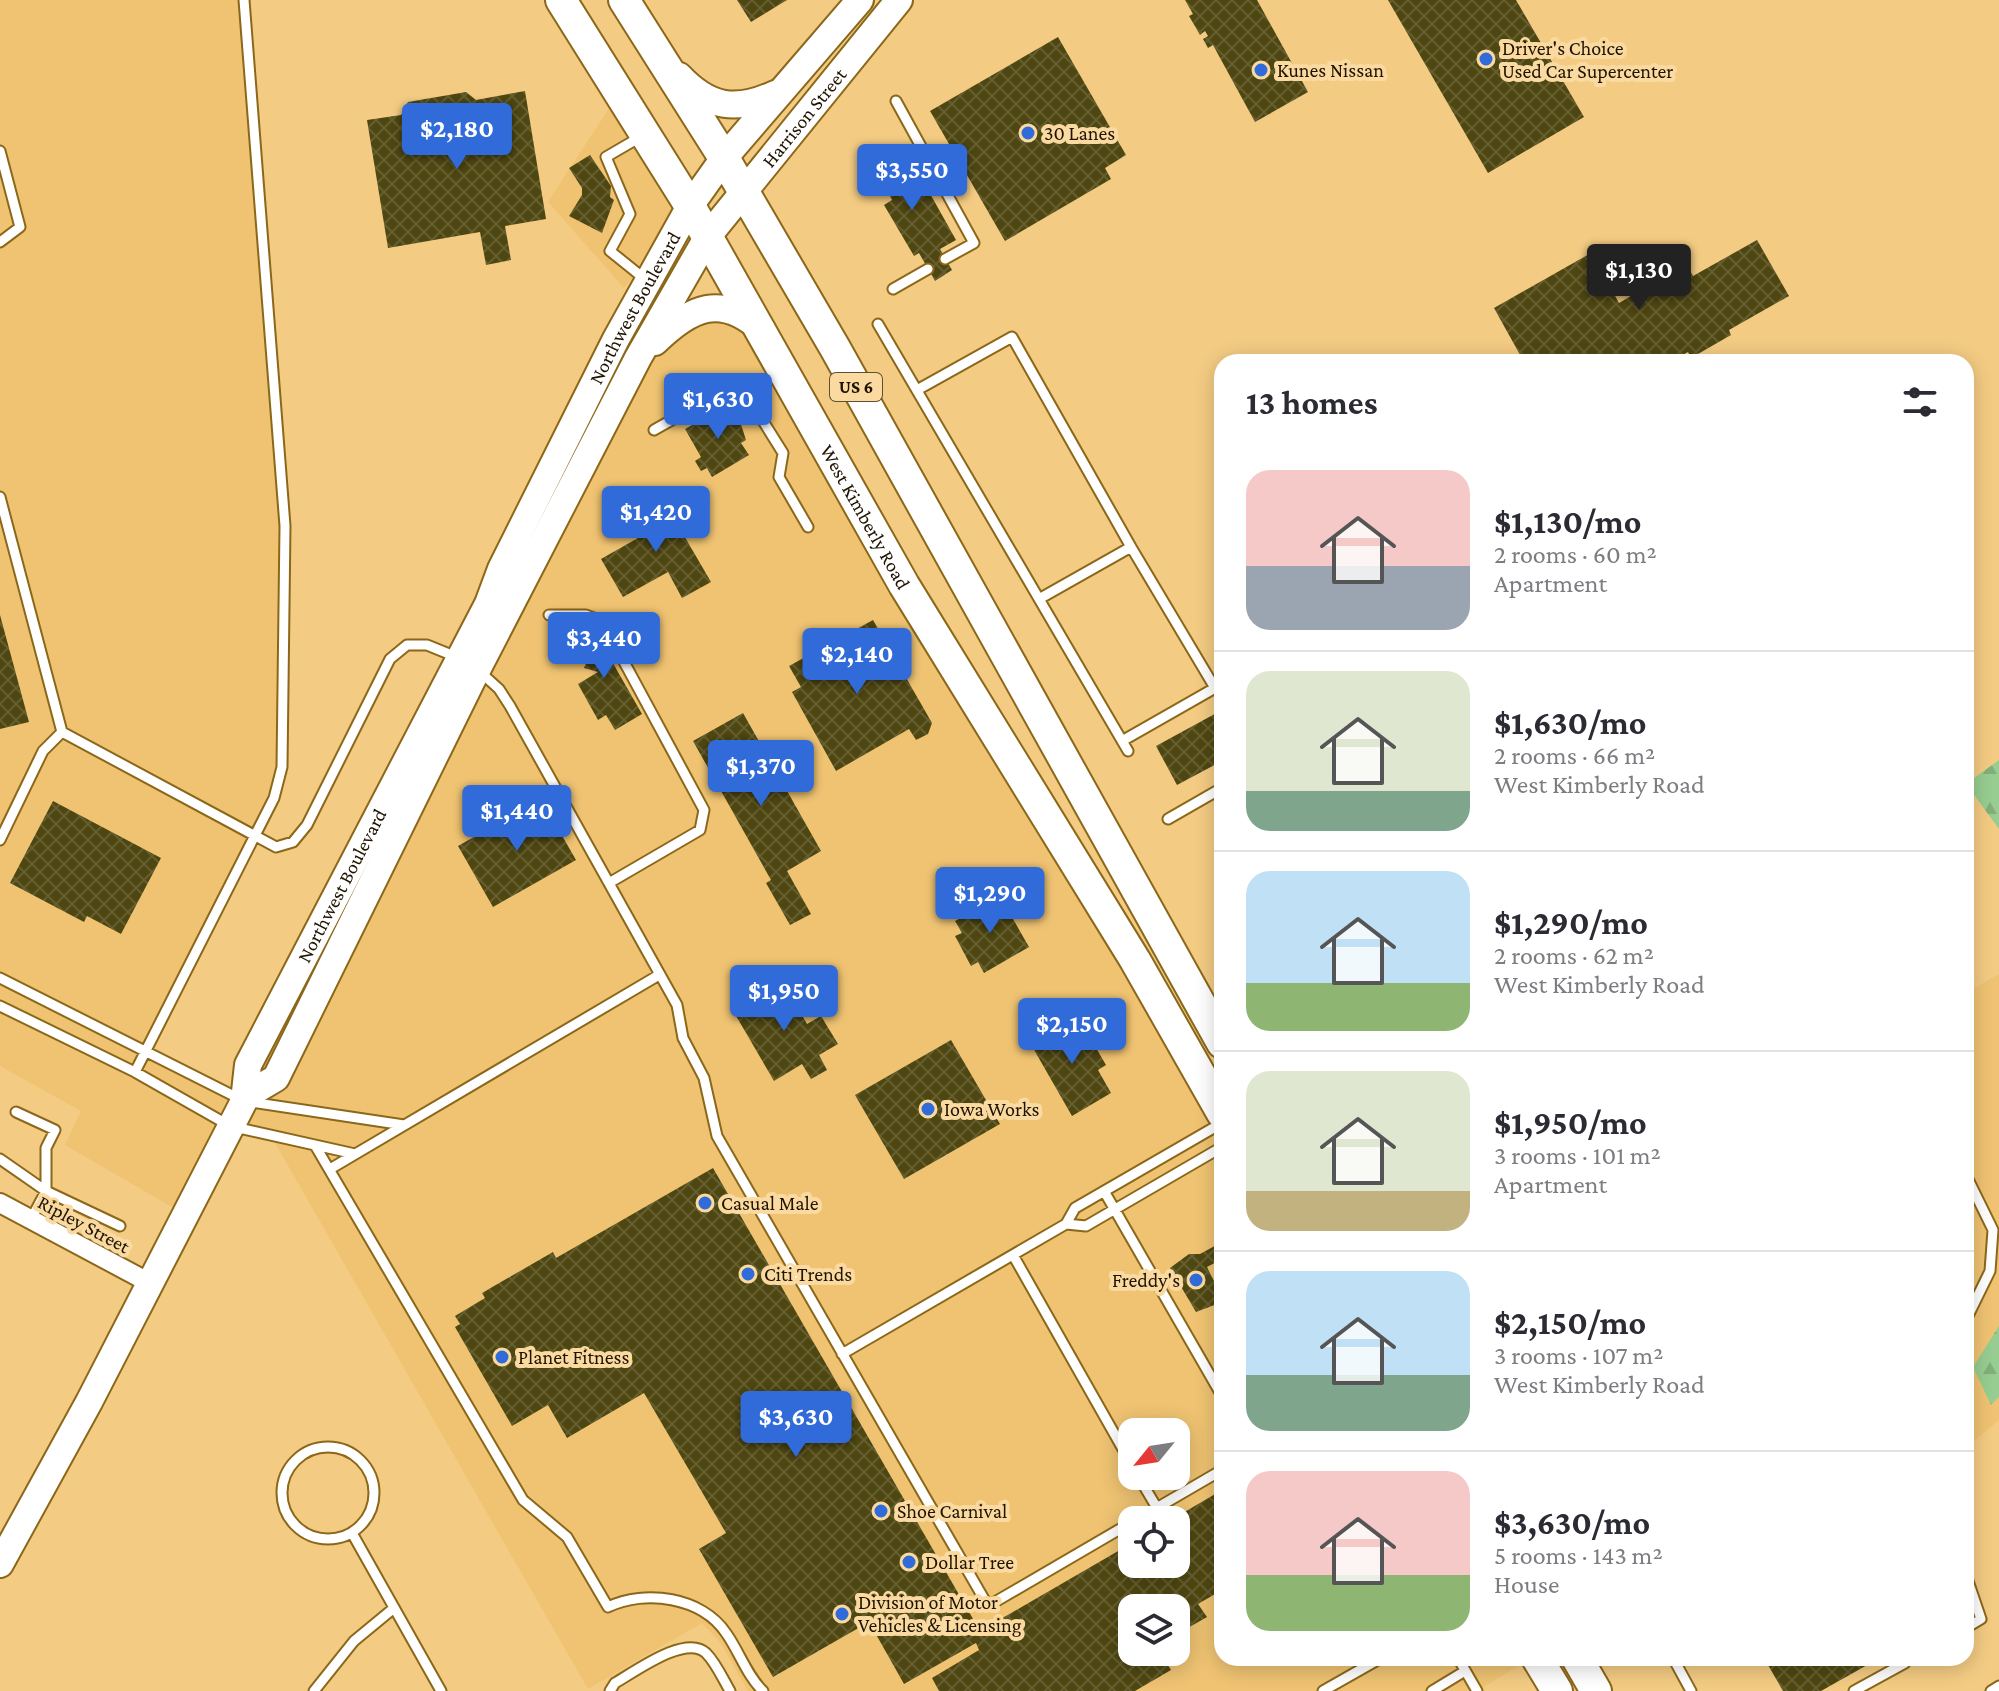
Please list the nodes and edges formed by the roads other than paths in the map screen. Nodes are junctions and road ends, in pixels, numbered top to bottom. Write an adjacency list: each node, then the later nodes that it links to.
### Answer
1 (244, 0): 36 (lane)
2 (561, 0): 9 (main road, West Kimberly Road / US 6)
3 (624, 0): 6 (main road, US 6)
4 (860, 0): 7 (main road, Harrison Street)
5 (899, 0): 12 (main road, Harrison Street)
6 (659, 55): 7 (main road); 11 (main road, US 6)
7 (779, 93): 11 (main road, Harrison Street)
8 (896, 101): 16 (lane)
9 (645, 134): 13 (main road, West Kimberly Road / US 6); 18 (lane)
10 (0, 151): 15 (lane)
11 (724, 158): 12 (main road, US 6); 13 (main road, Harrison Street)
12 (743, 190): 14 (main road, Harrison Street); 42 (main road, US 6)
13 (690, 206): 14 (main road, West Kimberly Road / US 6); 18 (main road, Northwest Boulevard)
14 (708, 236): 21 (main road, West Kimberly Road / US 6); 22 (main road, Northwest Boulevard)
15 (0, 242)
16 (945, 259)
17 (928, 269): 19 (lane)
18 (648, 281): 30 (main road, Northwest Boulevard)
19 (893, 289)
20 (878, 324): 23 (lane)
21 (762, 331): 22 (main road); 46 (main road, West Kimberly Road / US 6)
22 (638, 358): 30 (main road, Northwest Boulevard)
23 (917, 390): 27 (lane); 28 (lane)
24 (654, 430): 26 (lane)
25 (0, 497): 33 (lane)
26 (808, 527)
27 (1131, 547): 28 (lane); 31 (lane)
28 (1039, 599): 32 (lane)
29 (549, 615): 38 (lane)
30 (469, 664): 36 (lane); 38 (lane); 45 (main road, Northwest Boulevard)
31 (1214, 686)
32 (1214, 689)
33 (62, 732): 36 (lane); 37 (lane)
34 (1214, 793): 35 (lane)
35 (1168, 819)
36 (254, 838): 43 (lane)
37 (0, 840)
38 (609, 883): 39 (lane)
39 (659, 975): 48 (lane); 67 (lane)
40 (0, 978): 43 (lane)
41 (0, 1006): 44 (lane)
42 (1214, 1029)
43 (146, 1050): 44 (lane); 45 (lane)
44 (135, 1072): 49 (lane)
45 (245, 1099): 48 (lane); 49 (main road, Northwest Boulevard)
46 (1214, 1099)
47 (16, 1112): 56 (lane)
48 (404, 1125): 53 (lane)
49 (230, 1126): 51 (lane); 65 (main road, Northwest Boulevard)
50 (1214, 1128): 57 (lane)
51 (316, 1147): 53 (lane); 55 (lane)
52 (1214, 1152): 60 (lane)
53 (355, 1154): 55 (lane)
54 (0, 1159): 56 (lane)
55 (330, 1169): 90 (lane)
56 (46, 1191): 61 (lane); 63 (lane)
57 (1104, 1191): 60 (lane); 62 (lane)
58 (1974, 1191): 66 (lane)
59 (0, 1203): 61 (street, Ripley Street)
60 (1114, 1209): 62 (lane); 68 (lane)
61 (30, 1221): 65 (street, Ripley Street)
62 (1066, 1224): 64 (lane)
63 (120, 1226)
64 (1013, 1255): 67 (lane); 69 (lane)
65 (148, 1282): 74 (main road, Northwest Boulevard)
66 (1974, 1304)
67 (842, 1354): 72 (lane)
68 (1214, 1382)
69 (1118, 1440)
70 (1214, 1475): 71 (lane)
71 (1160, 1506)
72 (1118, 1530)
73 (352, 1533): 73 (lane); 76 (lane)
74 (0, 1564)
75 (1974, 1598): 77 (lane)
76 (394, 1608): 86 (lane); 87 (lane)
77 (1974, 1623)
78 (1367, 1666): 91 (lane)
79 (1462, 1666): 84 (lane)
80 (1542, 1666): 94 (main road)
81 (1582, 1666): 95 (main road)
82 (1677, 1666): 96 (lane)
83 (1897, 1666): 97 (lane)
84 (1465, 1671): 92 (lane); 93 (lane)
85 (1999, 1686): 98 (lane)
86 (314, 1691)
87 (441, 1691)
88 (610, 1691): 89 (lane)
89 (730, 1691)
90 (763, 1691)
91 (1323, 1691)
92 (1432, 1691)
93 (1477, 1691)
94 (1557, 1691)
95 (1596, 1691)
96 (1691, 1691)
97 (1854, 1691)
98 (1991, 1691)

